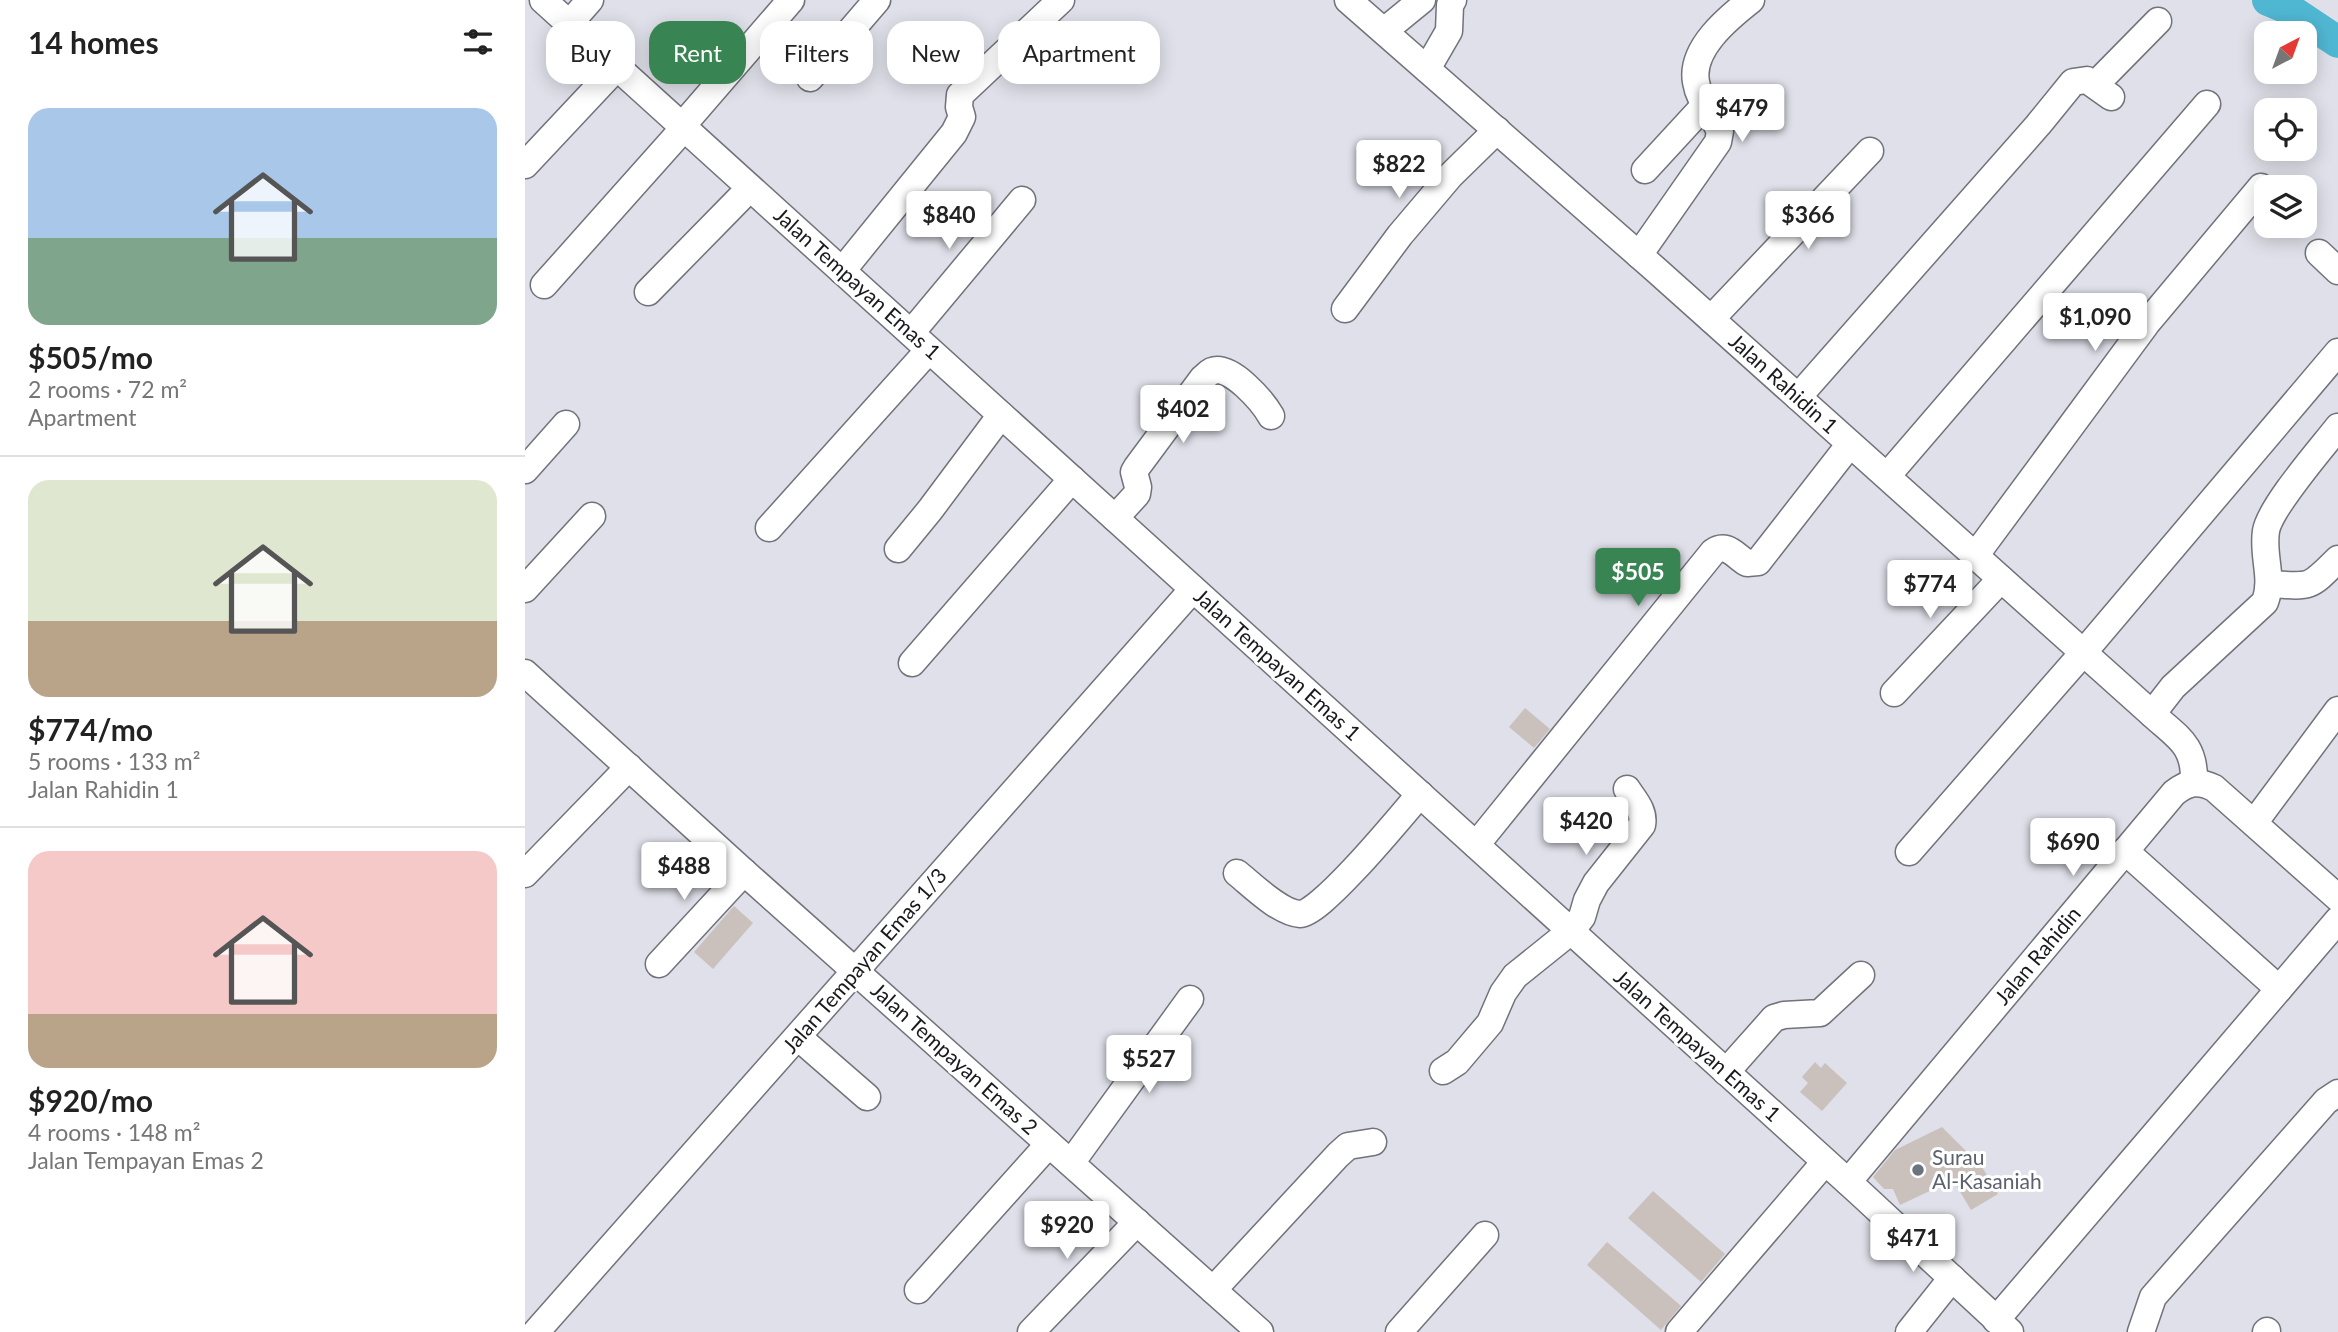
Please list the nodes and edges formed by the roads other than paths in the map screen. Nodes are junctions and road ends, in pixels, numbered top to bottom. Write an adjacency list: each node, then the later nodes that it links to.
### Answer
1 (543, 0): 10 (street, Jalan Tempayan Emas 1)
2 (590, 0): 11 (street)
3 (790, 0): 20 (street)
4 (877, 0): 12 (street)
5 (1061, 0): 30 (street)
6 (1349, 0): 14 (street, Jalan Rahidin 1)
7 (1422, 0): 14 (street)
8 (1453, 0): 15 (street)
9 (1751, 0): 19 (street)
10 (566, 21)
11 (572, 21)
12 (859, 21)
13 (2158, 21): 38 (street)
14 (1384, 31): 15 (street, Jalan Rahidin 1)
15 (1427, 69): 21 (street, Jalan Rahidin 1)
16 (635, 83): 20 (street, Jalan Tempayan Emas 1)
17 (601, 84): 23 (street)
18 (2207, 104): 45 (street)
19 (1704, 106): 24 (street); 29 (street)
20 (683, 127): 25 (street, Jalan Tempayan Emas 1); 32 (street)
21 (1497, 130): 29 (street, Jalan Rahidin 1); 34 (street)
22 (1870, 150): 35 (street)
23 (525, 165)
24 (1645, 170)
25 (751, 188): 30 (street, Jalan Tempayan Emas 1); 33 (street)
26 (2254, 195): 51 (street)
27 (1022, 200): 36 (street)
28 (2319, 253): 31 (street)
29 (1639, 255): 35 (street, Jalan Rahidin 1)
30 (842, 271): 36 (street, Jalan Tempayan Emas 1)
31 (2338, 271)
32 (544, 285)
33 (648, 292)
34 (1345, 309)
35 (1711, 319): 38 (street, Jalan Rahidin 1)
36 (920, 341): 39 (street, Jalan Tempayan Emas 1); 49 (street)
37 (2338, 352): 57 (street)
38 (1798, 397): 43 (street, Jalan Rahidin 1)
39 (1000, 415): 46 (street, Jalan Tempayan Emas 1); 50 (street)
40 (1271, 416): 48 (street)
41 (566, 424): 44 (street)
42 (2338, 427): 54 (street)
43 (1850, 444): 45 (street, Jalan Rahidin 1); 68 (street)
44 (525, 470)
45 (1887, 476): 51 (street, Jalan Rahidin 1)
46 (1072, 479): 48 (street, Jalan Tempayan Emas 1); 58 (street)
47 (591, 516): 55 (street)
48 (1115, 518): 56 (street, Jalan Tempayan Emas 1)
49 (769, 528)
50 (898, 549)
51 (1975, 556): 53 (street, Jalan Rahidin 1)
52 (2338, 559): 54 (street)
53 (2001, 579): 57 (street, Jalan Rahidin 1); 60 (street)
54 (2270, 583): 62 (street)
55 (525, 589)
56 (1193, 589): 66 (street, Jalan Tempayan Emas 1); 78 (street, Jalan Tempayan Emas 1/3)
57 (2083, 653): 62 (street, Jalan Rahidin 1); 70 (street)
58 (912, 663)
59 (525, 673): 63 (street, Jalan Tempayan Emas 2)
60 (1894, 693)
61 (2338, 710): 67 (street)
62 (2152, 714): 64 (street, Jalan Rahidin 1)
63 (629, 767): 71 (street, Jalan Tempayan Emas 2); 73 (street)
64 (2194, 782): 67 (street); 69 (street, Jalan Rahidin)
65 (1627, 789): 76 (street)
66 (1420, 794): 68 (street, Jalan Tempayan Emas 1); 72 (street)
67 (2254, 823): 74 (street)
68 (1476, 845): 76 (street, Jalan Tempayan Emas 1)
69 (2126, 851): 80 (street); 91 (street, Jalan Rahidin)
70 (1909, 852)
71 (744, 873): 77 (street); 78 (street, Jalan Tempayan Emas 2)
72 (1237, 873)
73 (525, 874)
74 (2338, 898)
75 (2338, 920): 80 (street)
76 (1570, 931): 83 (street); 84 (street, Jalan Tempayan Emas 1)
77 (659, 964)
78 (856, 972): 82 (street, Jalan Tempayan Emas 1/3); 88 (street, Jalan Tempayan Emas 2)
79 (1861, 975): 84 (street)
80 (2279, 989): 97 (street)
81 (1190, 999): 90 (street)
82 (798, 1037): 86 (street); 98 (street, Jalan Tempayan Emas 1/3)
83 (1443, 1071)
84 (1726, 1072): 89 (street, Jalan Tempayan Emas 1)
85 (2338, 1093): 104 (street)
86 (867, 1097)
87 (1373, 1142): 96 (street)
88 (1049, 1144): 90 (street, Jalan Tempayan Emas 2); 95 (street)
89 (1825, 1162): 91 (street, Jalan Tempayan Emas 1); 102 (street)
90 (1071, 1163): 92 (street, Jalan Tempayan Emas 2)
91 (1848, 1182): 94 (street, Jalan Tempayan Emas 1)
92 (1137, 1222): 96 (street, Jalan Tempayan Emas 2); 99 (street)
93 (1485, 1235): 101 (street)
94 (1952, 1278): 97 (street, Jalan Tempayan Emas 1); 103 (street)
95 (918, 1290)
96 (1213, 1290): 100 (street, Jalan Tempayan Emas 2)
97 (2003, 1326)
98 (536, 1332)
99 (1031, 1332)
100 (1260, 1332)
101 (1399, 1332)
102 (1679, 1332)
103 (1909, 1332)
104 (2141, 1332)

